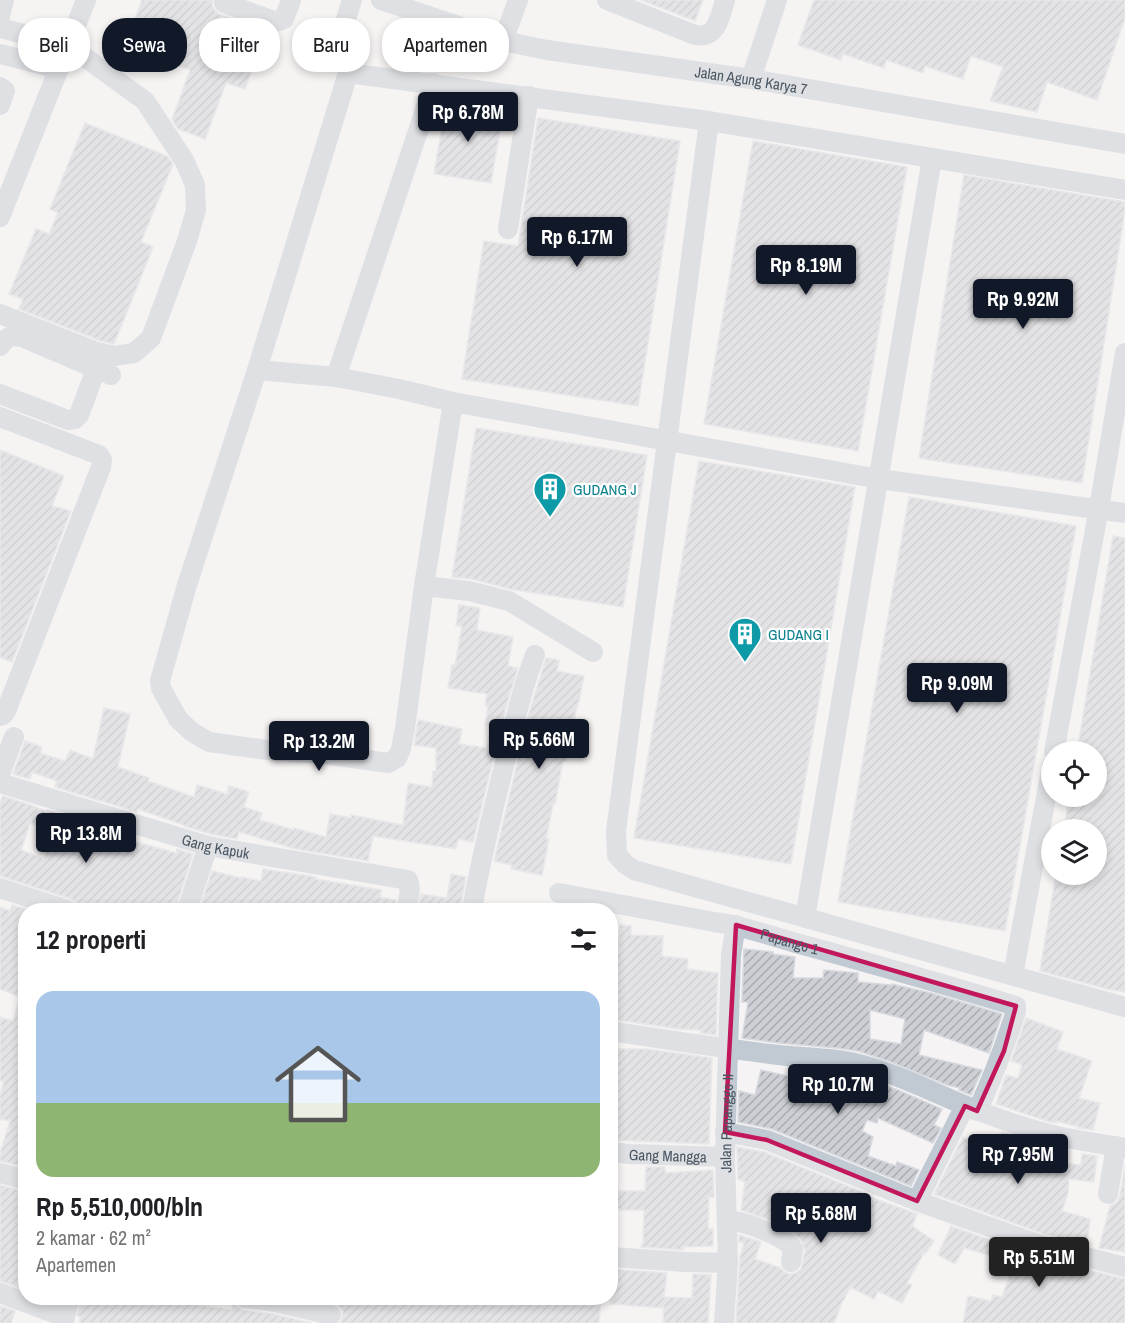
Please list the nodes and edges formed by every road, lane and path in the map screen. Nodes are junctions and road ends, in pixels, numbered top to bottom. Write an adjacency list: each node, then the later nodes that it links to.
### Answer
1 (4, 0): 11 (street)
2 (86, 0): 12 (street)
3 (291, 0): 10 (street)
4 (352, 0): 22 (street)
5 (381, 0): 13 (street, Jalan Agung Karya 7)
6 (518, 0): 14 (street)
7 (608, 0): 8 (street)
8 (725, 0)
9 (777, 0): 23 (street)
10 (224, 3)
11 (0, 16)
12 (79, 18)
13 (435, 18)
14 (509, 25)
15 (0, 28): 16 (street)
16 (18, 32)
17 (509, 42): 23 (street, Jalan Agung Karya 7)
18 (0, 54): 19 (street)
19 (18, 59)
20 (90, 61): 34 (street)
21 (58, 72): 32 (street)
22 (348, 73): 24 (street); 37 (street)
23 (751, 79): 29 (street, Jalan Agung Karya 7)
24 (434, 83): 26 (street); 38 (street)
25 (0, 87): 27 (street)
26 (529, 96): 28 (street); 33 (street)
27 (0, 105)
28 (709, 121): 30 (street); 42 (street)
29 (1125, 144)
30 (932, 158): 31 (street); 43 (street)
31 (1125, 190)
32 (0, 217)
33 (508, 229)
34 (0, 314)
35 (0, 346): 39 (street)
36 (1125, 353): 44 (street)
37 (256, 370): 38 (street); 46 (street)
38 (336, 377): 40 (street)
39 (0, 394)
40 (453, 402): 42 (street); 46 (street)
41 (0, 417): 49 (street)
42 (668, 440): 43 (street); 64 (street)
43 (879, 479): 44 (street); 64 (street)
44 (1099, 508): 45 (street); 51 (street)
45 (1125, 513)
46 (424, 586): 47 (street)
47 (593, 652)
48 (535, 655): 61 (street)
49 (0, 716)
50 (14, 737): 52 (street)
51 (1056, 741)
52 (2, 763)
53 (0, 783): 55 (street, Gang Kapuk)
54 (1044, 807): 66 (street)
55 (208, 846): 59 (street); 60 (street, Gang Kapuk)
56 (0, 888): 58 (street)
57 (559, 893): 62 (street, Papango 1)
58 (41, 903)
59 (189, 903)
60 (407, 903)
61 (473, 903)
62 (612, 903)
63 (618, 904): 65 (street, Papango 1)
64 (805, 918): 66 (street)
65 (736, 925): 69 (street, Jalan Papanggo II); 70 (street, Papango 1)
66 (1013, 975): 67 (street)
67 (1125, 1007)
68 (618, 1032): 69 (street)
69 (728, 1049): 70 (street); 71 (street, Jalan Papanggo II)
70 (971, 1108): 72 (street); 78 (street)
71 (725, 1132): 74 (street, Jalan Papanggo II); 78 (street)
72 (1120, 1147): 77 (street)
73 (618, 1153): 74 (street, Gang Mangga)
74 (725, 1157): 79 (street, Jalan Papanggo II)
75 (0, 1173): 76 (street)
76 (18, 1178)
77 (1108, 1194)
78 (917, 1201): 83 (street)
79 (727, 1220): 81 (street); 82 (street, Jalan Papanggo II)
80 (618, 1257): 82 (street)
81 (790, 1262)
82 (728, 1263): 91 (street, Jalan Papanggo II)
83 (1125, 1267)
84 (0, 1293): 85 (street)
85 (18, 1301)
86 (28, 1305): 90 (street)
87 (68, 1305): 90 (street)
88 (293, 1305): 89 (street)
89 (332, 1312)
90 (64, 1320)
91 (724, 1323)

